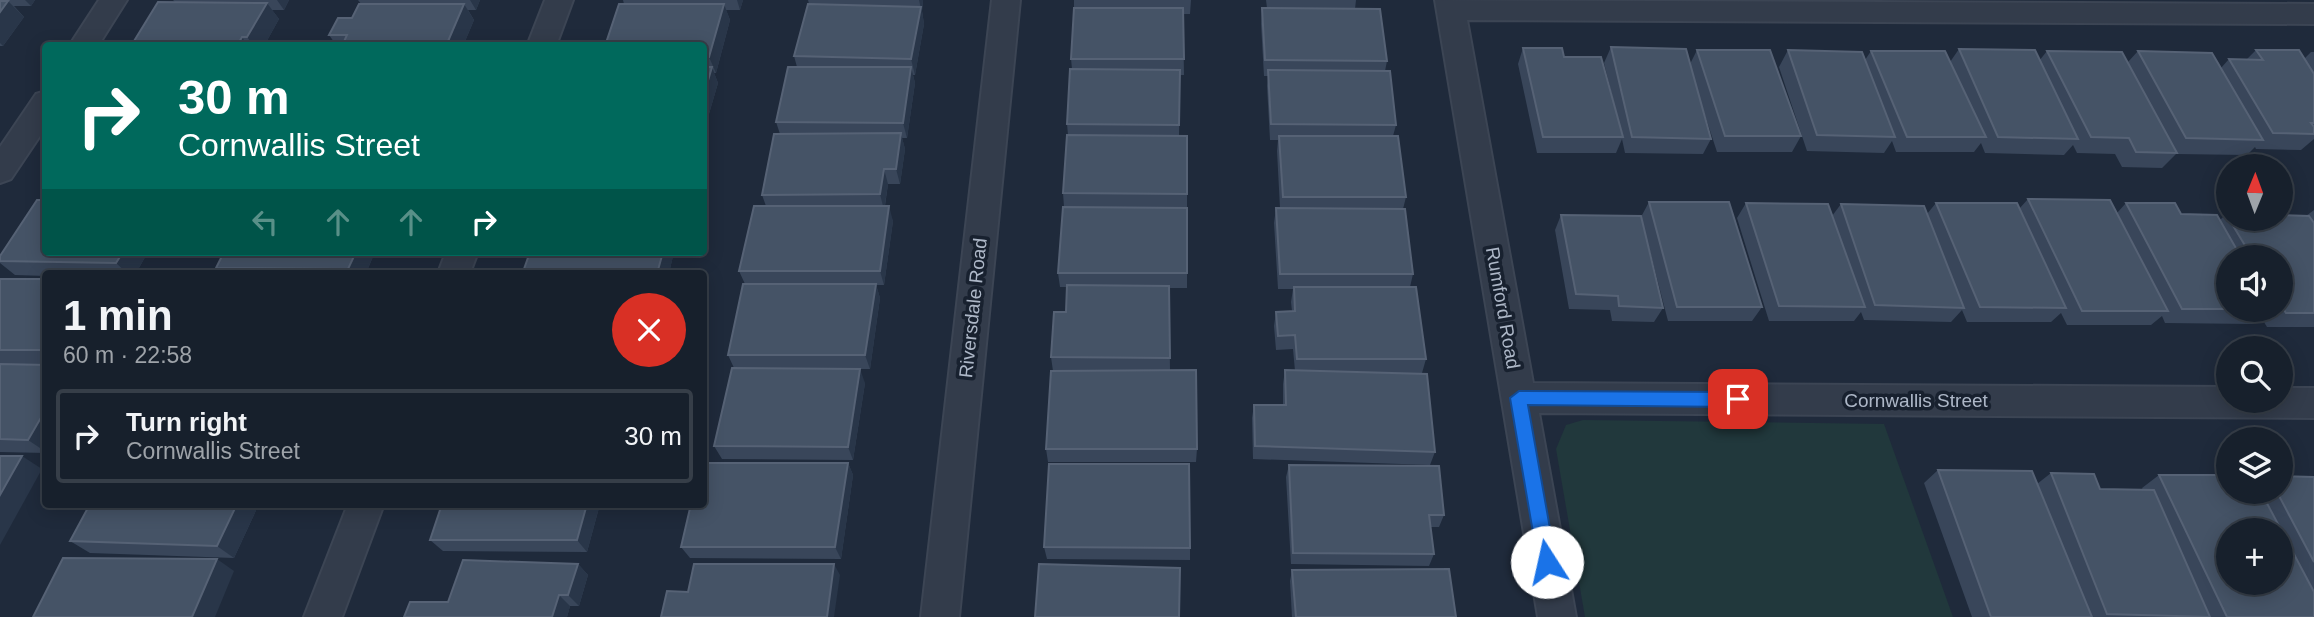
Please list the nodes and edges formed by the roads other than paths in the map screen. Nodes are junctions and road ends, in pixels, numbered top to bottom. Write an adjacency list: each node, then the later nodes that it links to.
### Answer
1 (113, 0): 6 (street)
2 (559, 0): 7 (street)
3 (1006, 0): 14 (street, Riversdale Road)
4 (1450, 5): 5 (street); 10 (street, Rumford Road)
5 (2314, 14)
6 (86, 42)
7 (543, 42)
8 (42, 108): 9 (street)
9 (0, 171)
10 (1519, 398): 11 (street, Cornwallis Street); 15 (street, Rumford Road)
11 (2314, 403)
12 (364, 508): 13 (street)
13 (323, 617)
14 (940, 617)
15 (1557, 617)

